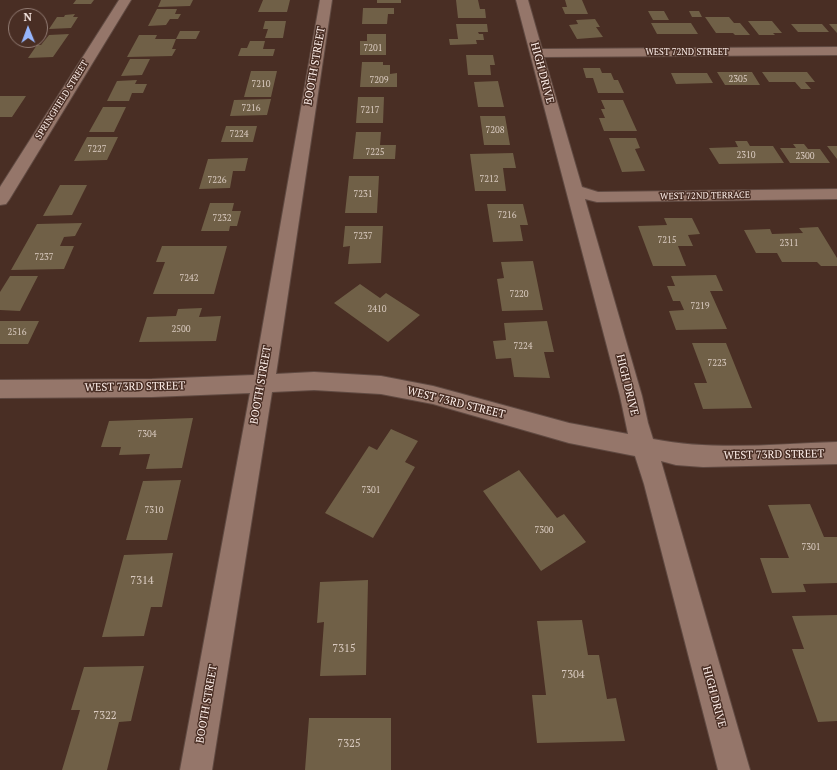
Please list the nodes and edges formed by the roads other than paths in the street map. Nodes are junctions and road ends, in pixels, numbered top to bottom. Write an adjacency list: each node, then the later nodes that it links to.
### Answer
1 (125, 0): 8 (street, SPRINGFIELD STREET)
2 (326, 0): 9 (street, BOOTH STREET)
3 (522, 0): 5 (street, HIGH DRIVE)
4 (837, 51): 5 (street, WEST 72ND STREET)
5 (536, 53): 6 (street, HIGH DRIVE)
6 (574, 190): 7 (street, WEST 72ND TERRACE); 11 (street, HIGH DRIVE)
7 (837, 194)
8 (0, 200)
9 (263, 384): 10 (street, WEST 73RD STREET); 11 (street, WEST 73RD STREET); 13 (street, BOOTH STREET)
10 (0, 390)
11 (645, 448): 12 (street, WEST 73RD STREET); 14 (street, HIGH DRIVE)
12 (837, 453)
13 (196, 770)
14 (734, 770)

